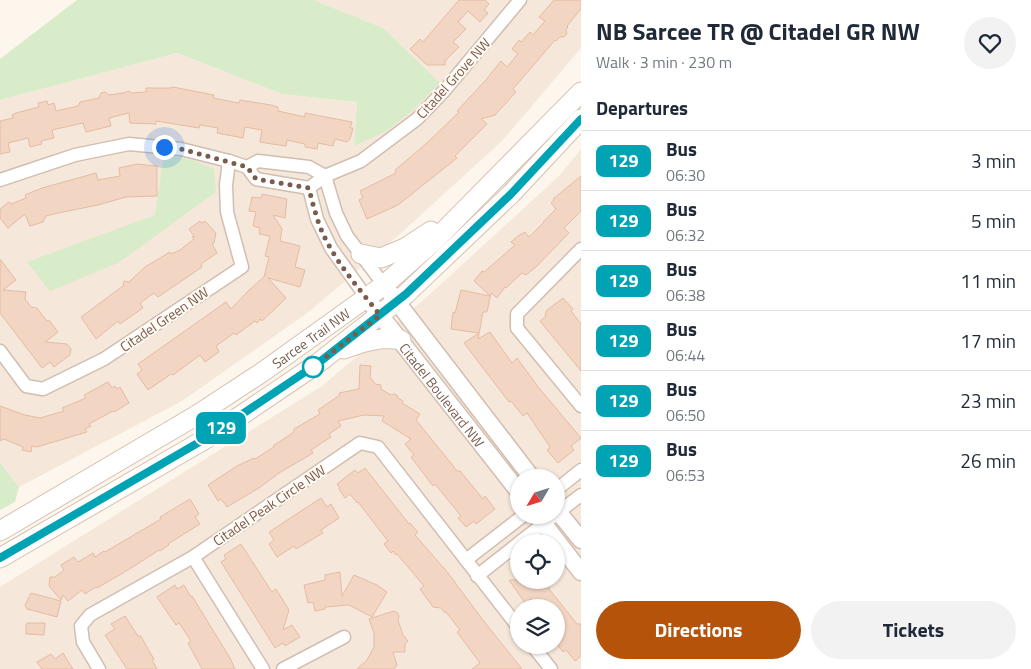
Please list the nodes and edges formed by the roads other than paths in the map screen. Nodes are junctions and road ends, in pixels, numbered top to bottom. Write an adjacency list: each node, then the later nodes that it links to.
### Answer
1 (520, 0): 6 (street, Citadel Grove NW)
2 (581, 92): 9 (main road, Sarcee Trail NW)
3 (581, 119): 14 (main road, Sarcee Trail NW)
4 (229, 162): 5 (street); 7 (street); 17 (street, Citadel Green NW)
5 (247, 167): 6 (street); 8 (street)
6 (325, 176): 8 (street); 11 (street)
7 (0, 180)
8 (309, 188): 13 (street)
9 (460, 213): 11 (main road); 12 (main road, Sarcee Trail NW)
10 (581, 249): 19 (street)
11 (361, 254): 12 (street)
12 (384, 285): 13 (main road, Sarcee Trail NW); 14 (street, Citadel Boulevard NW)
13 (366, 297): 15 (street, Citadel Boulevard NW); 30 (main road, Sarcee Trail NW)
14 (397, 302): 15 (main road, Sarcee Trail NW); 20 (street, Citadel Boulevard NW)
15 (380, 315): 16 (street, Citadel Boulevard NW); 18 (main road, Sarcee Trail NW)
16 (400, 340): 18 (main road); 22 (street, Citadel Boulevard NW)
17 (0, 352)
18 (329, 355): 35 (main road, Sarcee Trail NW)
19 (581, 406)
20 (525, 469)
21 (581, 470): 23 (street)
22 (510, 481)
23 (565, 483)
24 (581, 495): 25 (street)
25 (565, 506)
26 (512, 524): 36 (street)
27 (541, 524): 31 (street)
28 (556, 524): 37 (street)
29 (562, 524): 32 (street)
30 (0, 531)
31 (529, 534)
32 (581, 540)
33 (510, 550): 38 (street)
34 (193, 557): 36 (street, Citadel Peak Circle NW); 42 (street, Citadel Peak Circle NW); 43 (street)
35 (0, 558)
36 (466, 560): 38 (street, Citadel Peak Circle NW)
37 (581, 572)
38 (478, 576): 39 (street, Citadel Peak Circle NW)
39 (510, 617)
40 (344, 637): 44 (street)
41 (539, 654): 45 (street)
42 (100, 669)
43 (263, 669)
44 (282, 669)
45 (551, 669)

